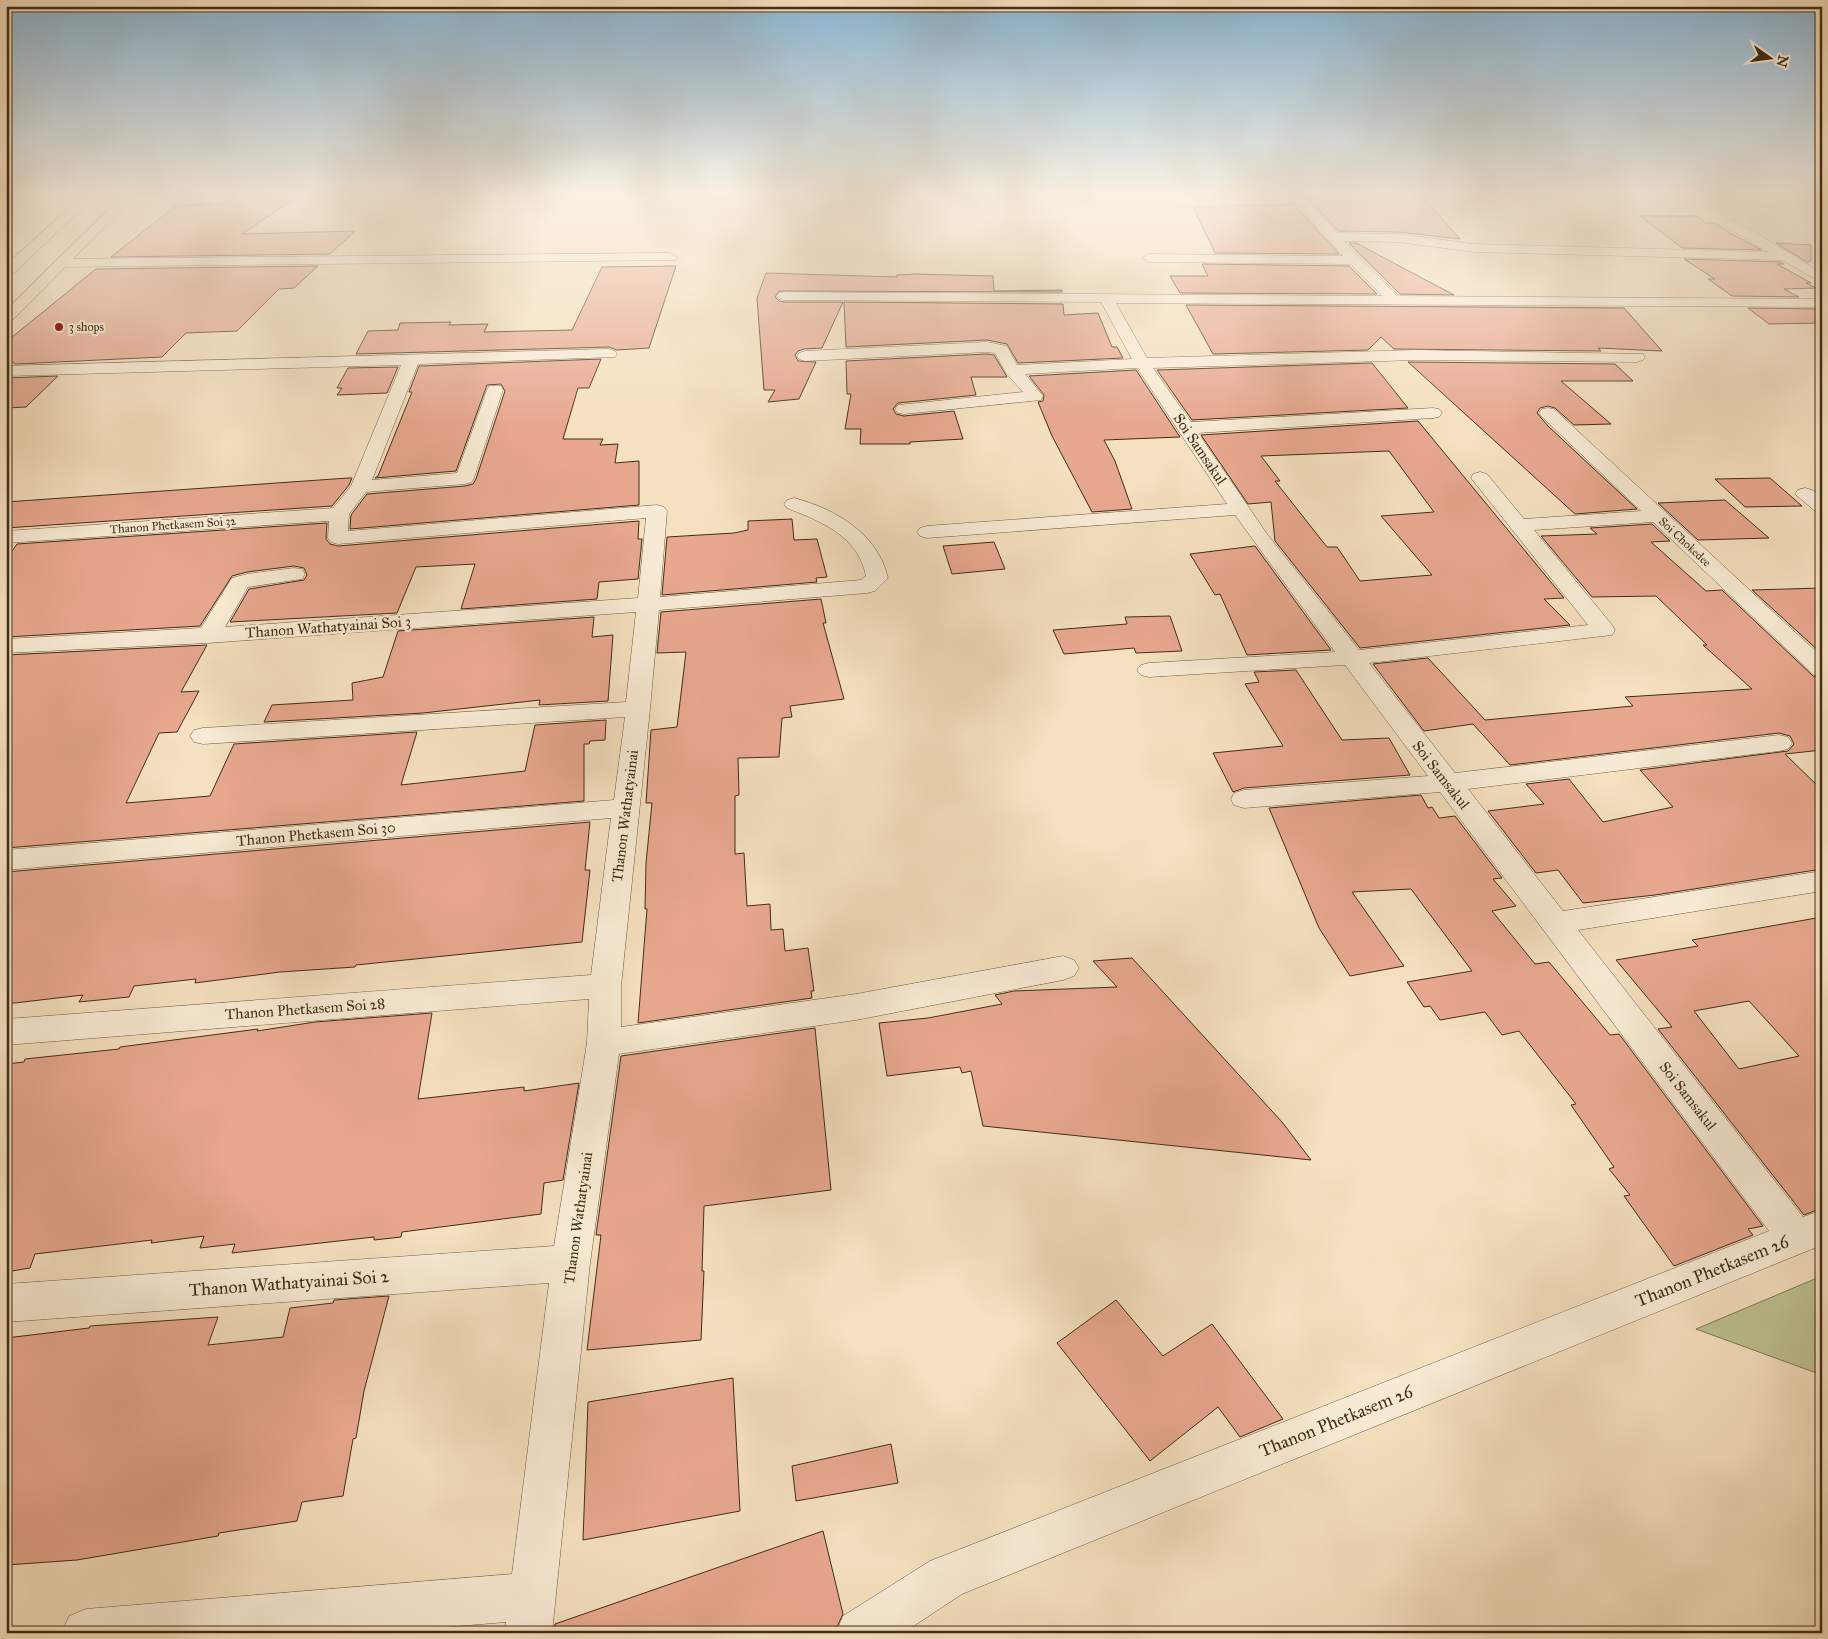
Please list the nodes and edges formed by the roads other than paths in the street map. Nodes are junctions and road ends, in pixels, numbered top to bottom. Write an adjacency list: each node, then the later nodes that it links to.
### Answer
1 (50, 269): 5 (main road)
2 (57, 269): 11 (main road)
3 (1364, 269): 9 (street)
4 (1805, 269): 6 (street)
5 (6, 274)
6 (1822, 279)
7 (784, 296): 8 (street)
8 (1106, 298): 9 (street); 16 (street, Soi Samsakul)
9 (1395, 300): 10 (street)
10 (1822, 303)
11 (6, 319)
12 (609, 354): 15 (street)
13 (805, 356): 17 (street)
14 (1638, 357): 16 (street)
15 (411, 361): 18 (street); 25 (street)
16 (1142, 363): 17 (street); 23 (street, Soi Samsakul)
17 (1012, 370): 20 (street)
18 (6, 371)
19 (495, 390): 25 (street)
20 (904, 409)
21 (1432, 413): 23 (street)
22 (1548, 413): 31 (street, Soi Chokedee)
23 (1186, 428): 29 (street, Soi Samsakul)
24 (1480, 478): 32 (street)
25 (360, 487): 30 (street)
26 (1804, 494): 28 (street)
27 (794, 504): 36 (street, Thanon Wathatyainai Soi 3)
28 (1822, 507)
29 (1240, 509): 33 (street); 39 (street, Soi Samsakul)
30 (339, 514): 34 (street, Thanon Phetkasem Soi 32); 36 (street, Thanon Wathatyainai)
31 (1658, 516): 32 (street); 41 (street, Soi Chokedee)
32 (1519, 524): 39 (street)
33 (927, 532)
34 (6, 537)
35 (294, 574): 37 (street)
36 (648, 605): 37 (street, Thanon Wathatyainai Soi 3); 42 (street, Thanon Wathatyainai)
37 (208, 636): 38 (street, Thanon Wathatyainai Soi 3)
38 (6, 646)
39 (1350, 658): 40 (street); 45 (street, Soi Samsakul)
40 (1149, 670)
41 (1822, 670)
42 (638, 710): 43 (street); 47 (street, Thanon Wathatyainai)
43 (203, 736)
44 (1780, 743): 45 (street)
45 (1447, 783): 46 (street); 50 (street, Soi Samsakul)
46 (1244, 799)
47 (626, 808): 48 (street, Thanon Phetkasem Soi 30); 52 (street, Thanon Wathatyainai)
48 (6, 860)
49 (1822, 881): 50 (street)
50 (1555, 923): 55 (street, Soi Samsakul)
51 (1063, 968): 54 (street)
52 (605, 986): 53 (street, Thanon Phetkasem Soi 28); 54 (street, Thanon Wathatyainai)
53 (6, 1032)
54 (604, 1043): 56 (street, Thanon Wathatyainai)
55 (1809, 1232): 60 (street, Thanon Phetkasem 26)
56 (571, 1264): 57 (street, Thanon Wathatyainai Soi 2); 58 (street, Thanon Wathatyainai)
57 (6, 1303)
58 (530, 1615): 59 (street)
59 (86, 1633)
60 (860, 1633)

